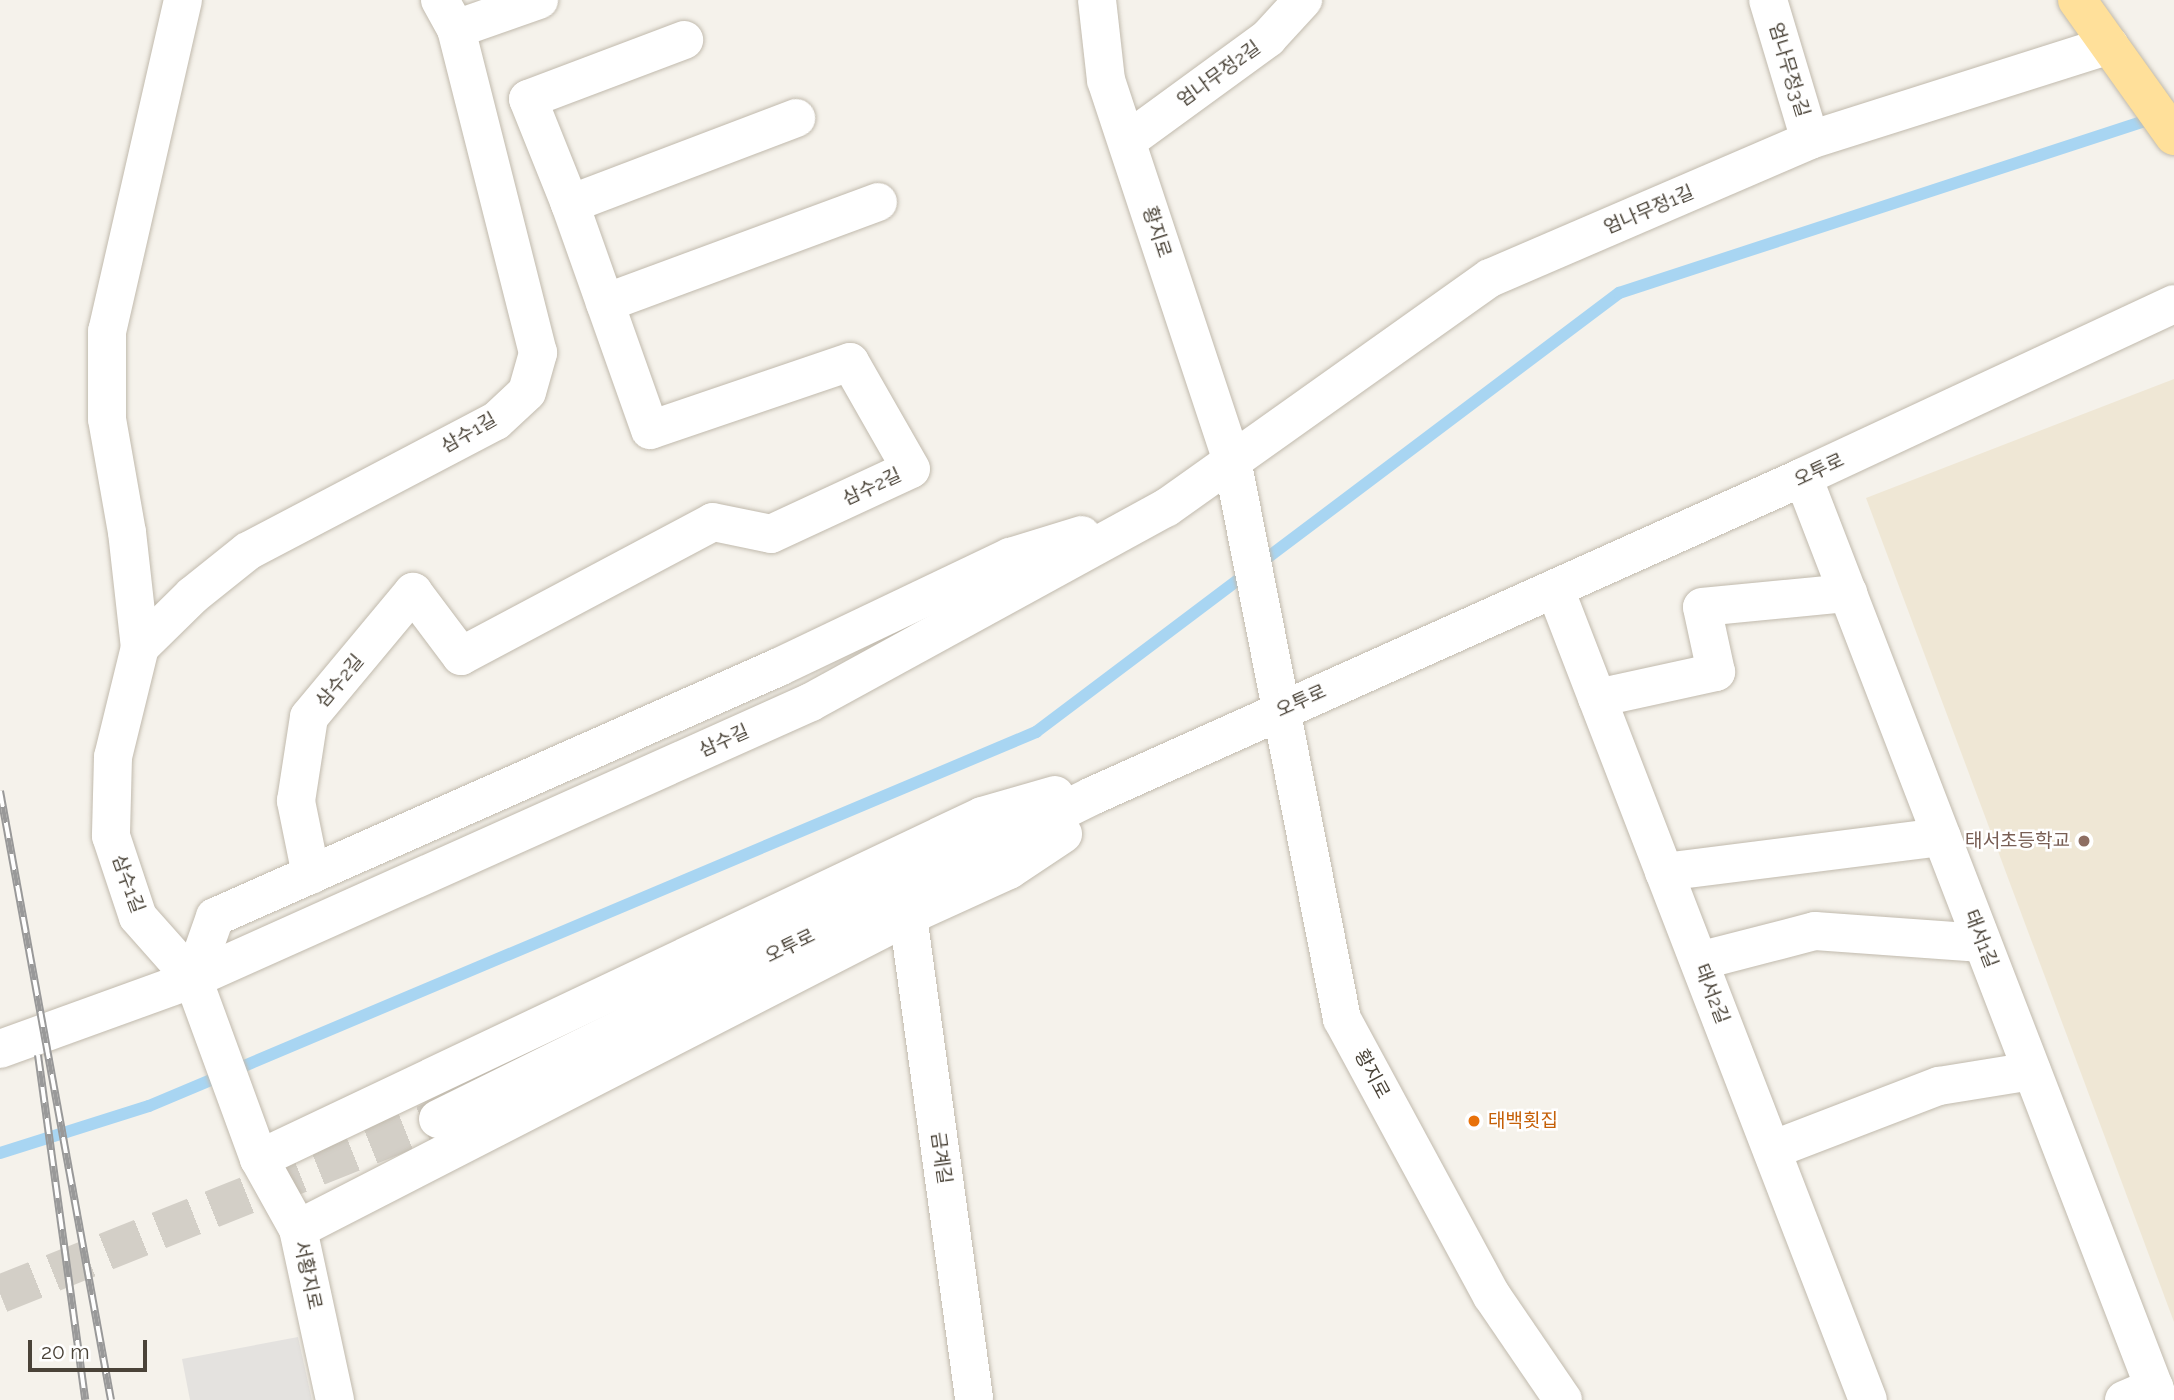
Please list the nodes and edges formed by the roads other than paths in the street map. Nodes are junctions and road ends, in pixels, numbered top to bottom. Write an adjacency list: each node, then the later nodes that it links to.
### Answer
1 (183, 0): 23 (street, 삼수1길)
2 (539, 0): 7 (street)
3 (1097, 0): 13 (street, 황지로)
4 (1303, 0): 13 (street, 엄나무정2길)
5 (1768, 0): 12 (street, 엄나무정3길)
6 (2077, 0): 9 (main road)
7 (448, 15): 23 (street, 삼수1길)
8 (684, 40): 15 (street, 삼수2길)
9 (2109, 45): 11 (main road); 12 (street, 엄나무정1길)
10 (796, 118): 15 (street)
11 (2174, 136)
12 (1810, 140): 18 (street, 엄나무정1길)
13 (1127, 141): 18 (street, 황지로)
14 (878, 202): 16 (street)
15 (570, 204): 16 (street, 삼수2길)
16 (605, 303): 29 (street, 삼수2길)
17 (2174, 304): 19 (street, 오투로)
18 (1233, 460): 20 (street, 삼수길); 25 (street, 황지로)
19 (1803, 477): 21 (street, 오투로); 22 (street, 태서1길)
20 (1166, 508): 29 (street); 33 (street, 삼수길)
21 (1555, 589): 24 (street, 태서2길); 25 (street, 오투로)
22 (1848, 593): 24 (street); 27 (street, 태서1길)
23 (140, 647): 33 (street, 삼수1길)
24 (1597, 698): 28 (street, 태서2길)
25 (1280, 710): 26 (street, 오투로); 43 (street, 황지로)
26 (1172, 761): 30 (street); 36 (street, 오투로); 38 (street)
27 (1942, 837): 28 (street); 31 (street, 태서1길)
28 (1664, 872): 32 (street, 태서2길)
29 (311, 875): 33 (street)
30 (908, 916): 39 (street); 42 (street, 금계길)
31 (1982, 943): 32 (street); 35 (street, 태서1길)
32 (1699, 961): 37 (street, 태서2길)
33 (193, 979): 34 (street, 삼수길); 38 (street, 서황지로)
34 (0, 1049)
35 (2032, 1071): 37 (street); 40 (street, 태서1길)
36 (438, 1119)
37 (1772, 1150): 44 (street, 태서2길)
38 (259, 1159): 39 (street, 서황지로)
39 (298, 1229): 41 (street, 서황지로)
40 (2146, 1396)
41 (335, 1400)
42 (974, 1400)
43 (1563, 1400)
44 (1868, 1400)

